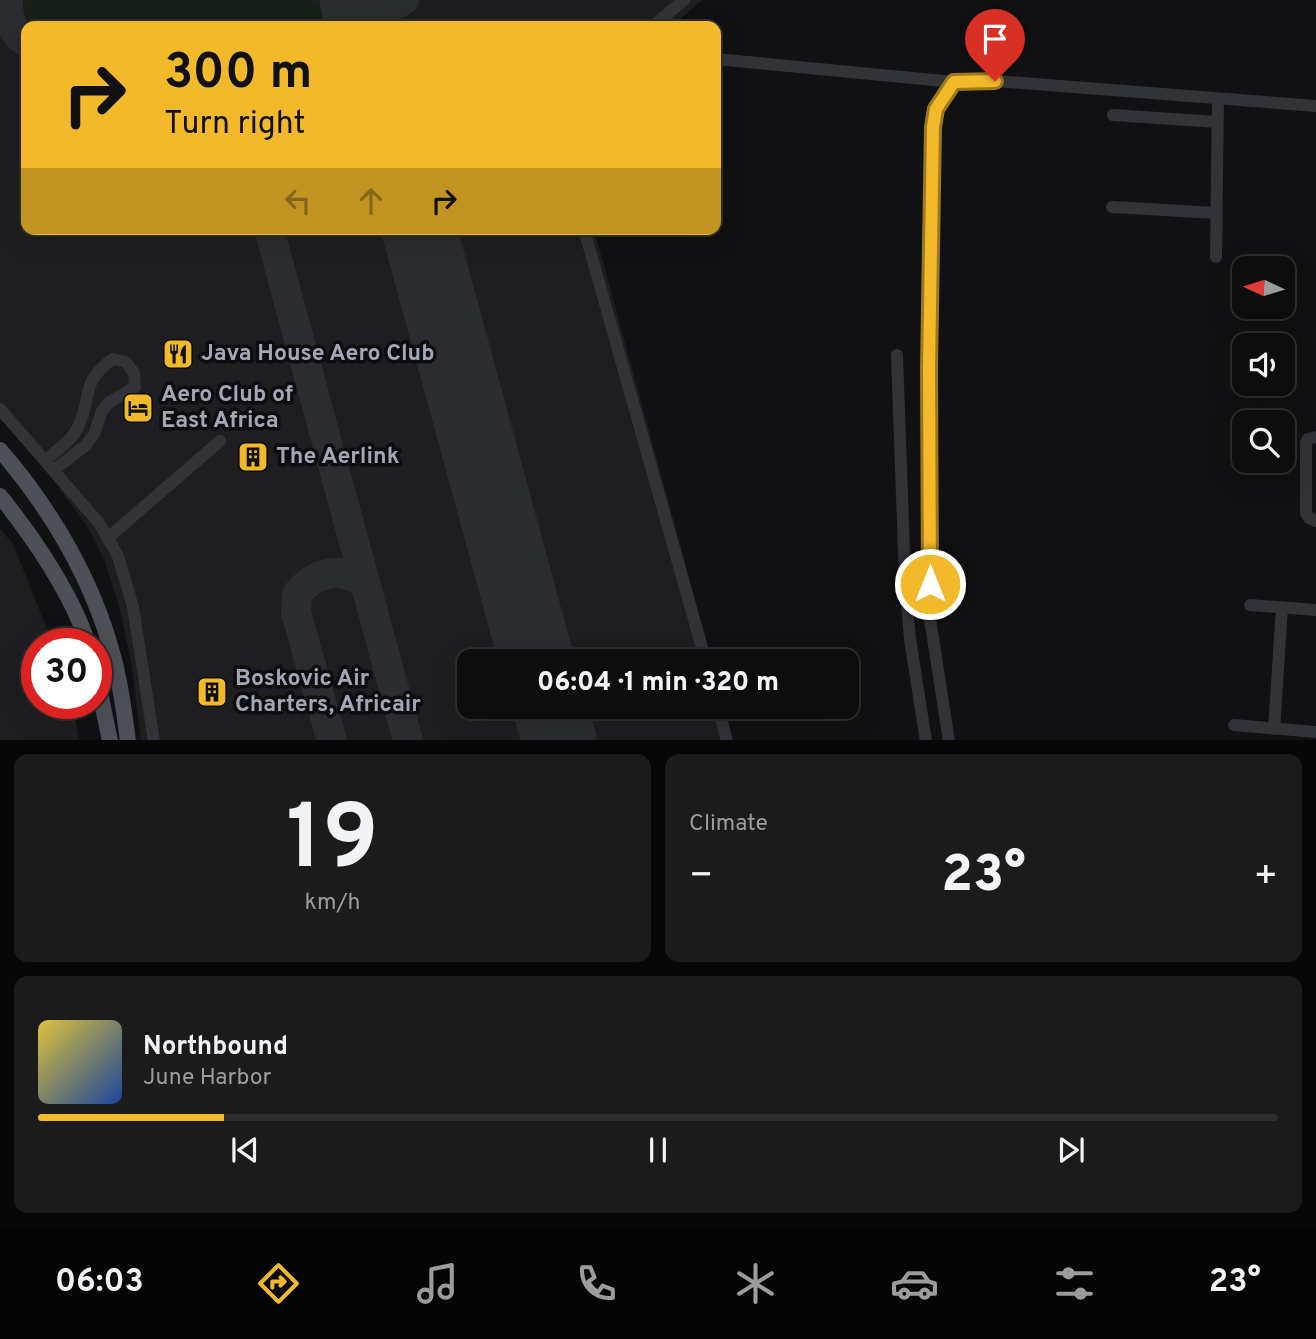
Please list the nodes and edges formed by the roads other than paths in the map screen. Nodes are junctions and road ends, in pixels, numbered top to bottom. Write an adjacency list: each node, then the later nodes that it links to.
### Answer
1 (684, 0): 2 (street)
2 (659, 21)
3 (721, 59): 4 (street)
4 (954, 82): 5 (street); 37 (street)
5 (1218, 99): 6 (street); 8 (street)
6 (1316, 106)
7 (1113, 115): 8 (street)
8 (1217, 122): 10 (street)
9 (1112, 207): 10 (street)
10 (1217, 213): 12 (street)
11 (586, 235): 26 (street)
12 (1216, 257)
13 (897, 355): 36 (street)
14 (0, 409): 18 (street)
15 (1316, 437): 20 (street)
16 (220, 441): 21 (street)
17 (0, 450): 33 (main road)
18 (50, 465): 18 (street); 21 (street)
19 (0, 496): 25 (main road)
20 (1316, 521)
21 (108, 537): 34 (street)
22 (1250, 605): 23 (street)
23 (1282, 608): 24 (street); 30 (street)
24 (1316, 610)
25 (80, 628)
26 (702, 649)
27 (106, 719): 32 (main road)
28 (721, 719): 35 (street)
29 (1234, 725): 30 (street)
30 (1274, 729): 31 (street)
31 (1316, 732)
32 (110, 740)
33 (128, 740)
34 (154, 740)
35 (727, 740)
36 (926, 740)
37 (949, 740)

